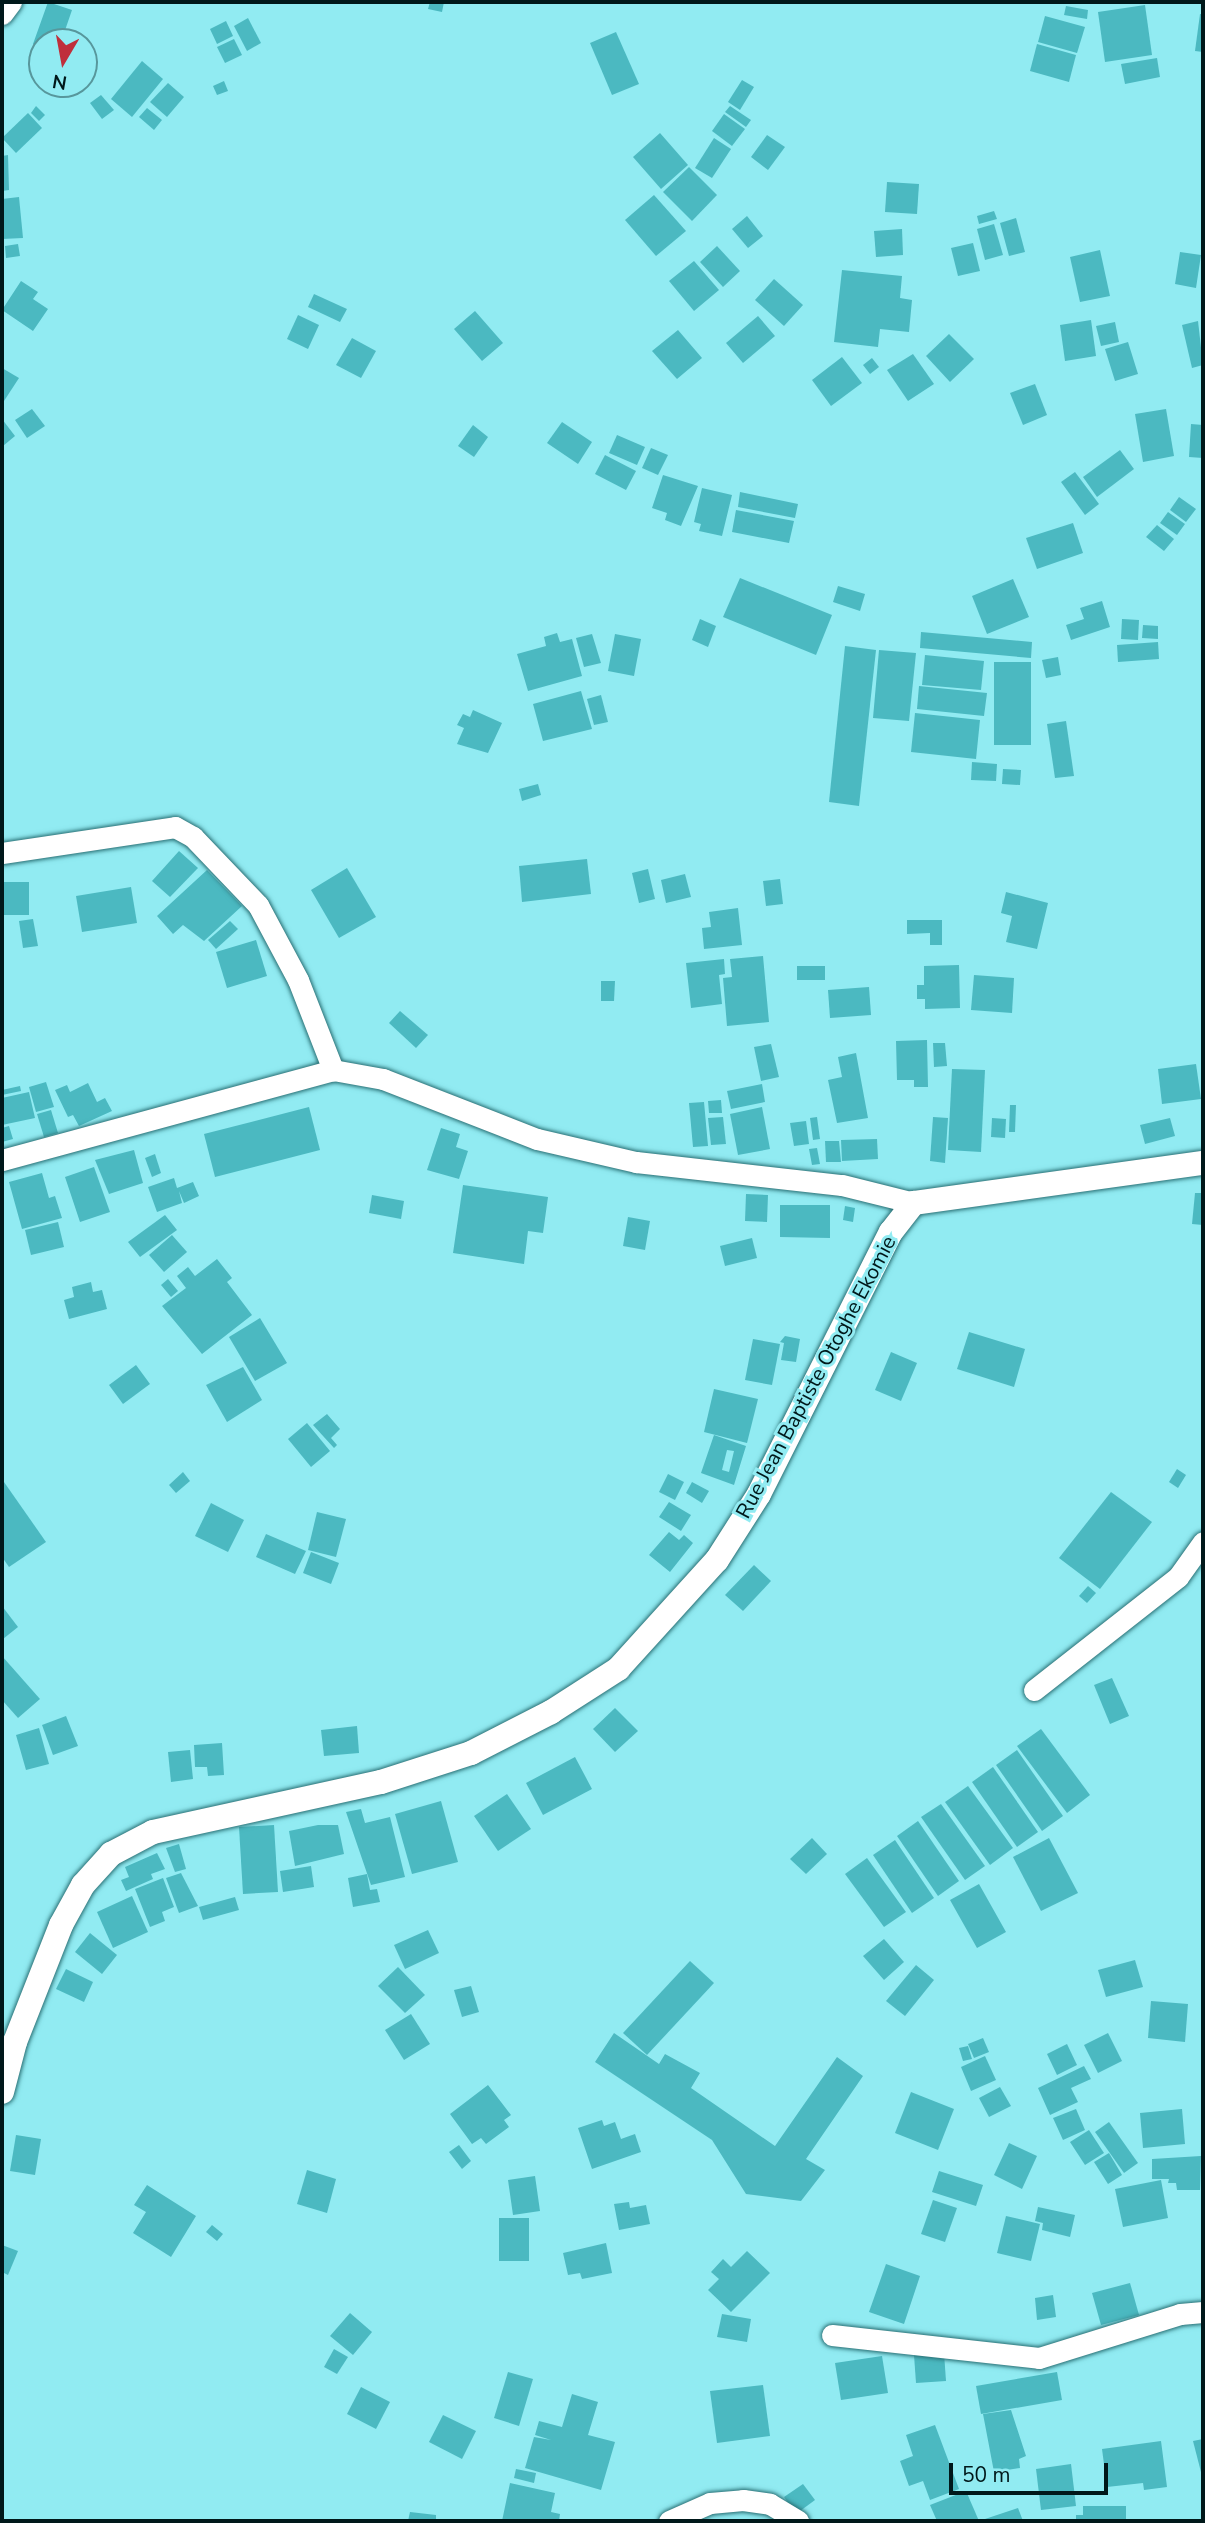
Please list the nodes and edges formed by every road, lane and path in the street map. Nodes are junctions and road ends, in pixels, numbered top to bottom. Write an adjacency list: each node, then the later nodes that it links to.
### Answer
1 (11, 2): 2 (street)
2 (2, 14)
3 (2, 853): 4 (street)
4 (333, 1070): 5 (street); 7 (street)
5 (2, 1160)
6 (1203, 1163): 7 (street)
7 (914, 1203): 10 (street, Rue Jean Baptiste Otoghe Ekomie)
8 (1203, 1542): 9 (street)
9 (1034, 1690)
10 (2, 2092)
11 (1203, 2312): 12 (street)
12 (832, 2335)
13 (668, 2521): 14 (street)
14 (798, 2521)

